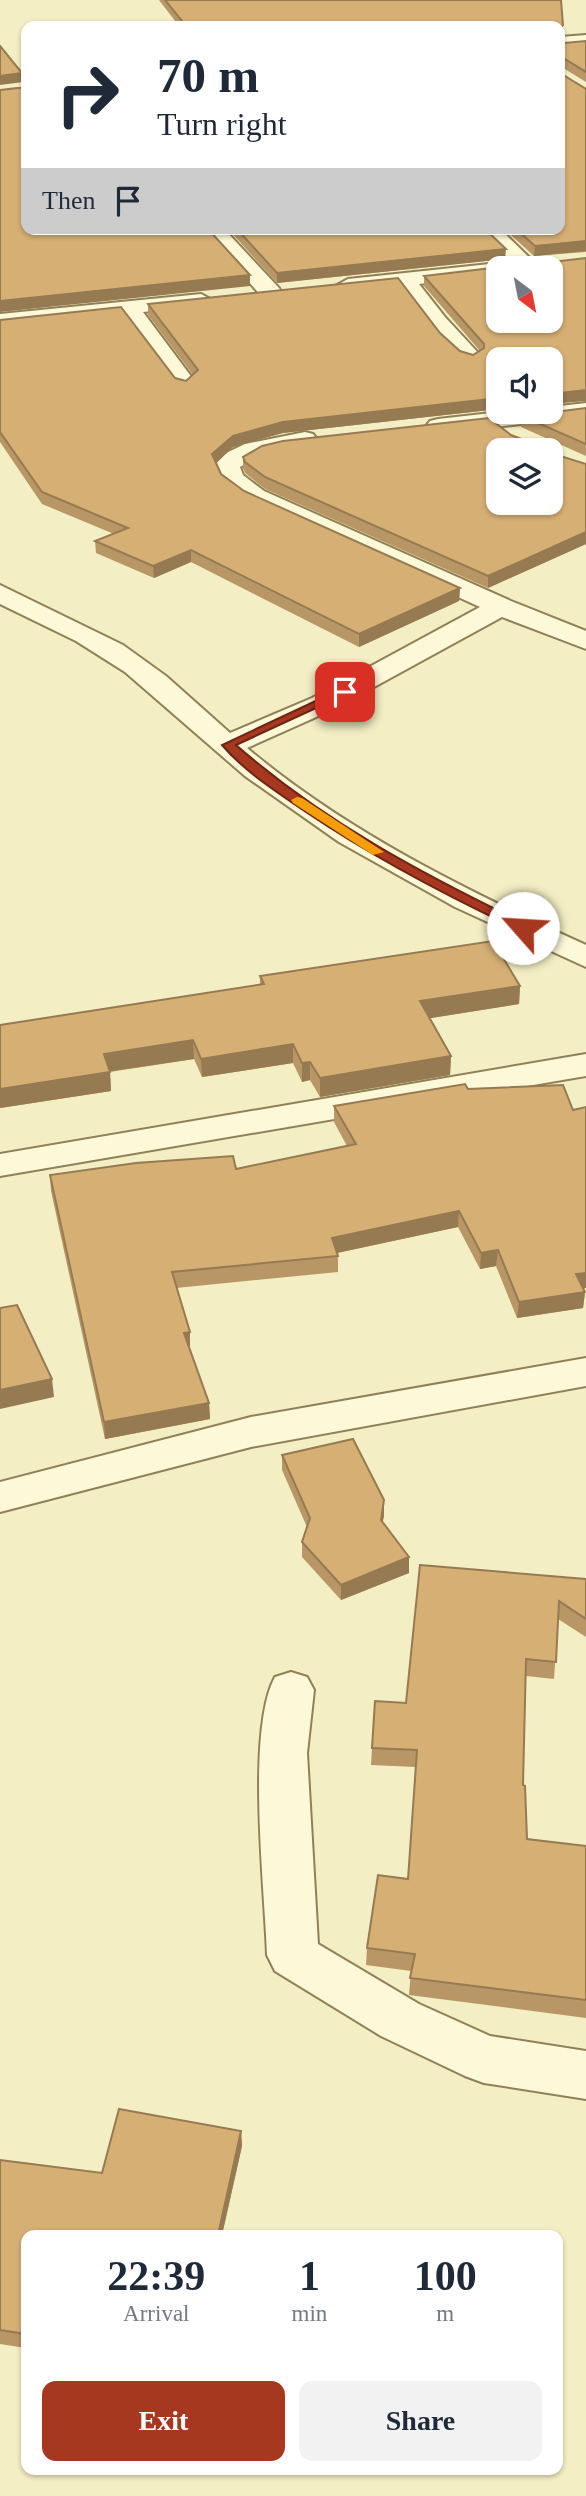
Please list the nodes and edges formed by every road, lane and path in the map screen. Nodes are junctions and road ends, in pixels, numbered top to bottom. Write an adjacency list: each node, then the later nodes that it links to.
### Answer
1 (586, 40): 2 (street)
2 (565, 42)
3 (219, 235): 10 (street)
4 (493, 235): 5 (street)
5 (509, 256)
6 (486, 270): 7 (street)
7 (405, 279): 8 (street); 15 (street)
8 (325, 287)
9 (298, 290): 10 (street)
10 (271, 293): 11 (street)
11 (245, 295)
12 (219, 298): 13 (street)
13 (128, 307): 14 (street); 16 (street)
14 (0, 321)
15 (471, 357)
16 (185, 383)
17 (586, 410): 18 (street)
18 (563, 413)
19 (486, 422): 21 (street)
20 (499, 424): 23 (street)
21 (413, 429)
22 (330, 437): 25 (street)
23 (516, 438)
24 (0, 593): 27 (street)
25 (501, 607): 26 (street); 27 (street)
26 (586, 641)
27 (228, 745): 28 (street)
28 (586, 957)
29 (586, 1065): 30 (street)
30 (0, 1165)
31 (586, 1372): 32 (street)
32 (0, 1497)
33 (290, 1690): 34 (street)
34 (586, 2075)

